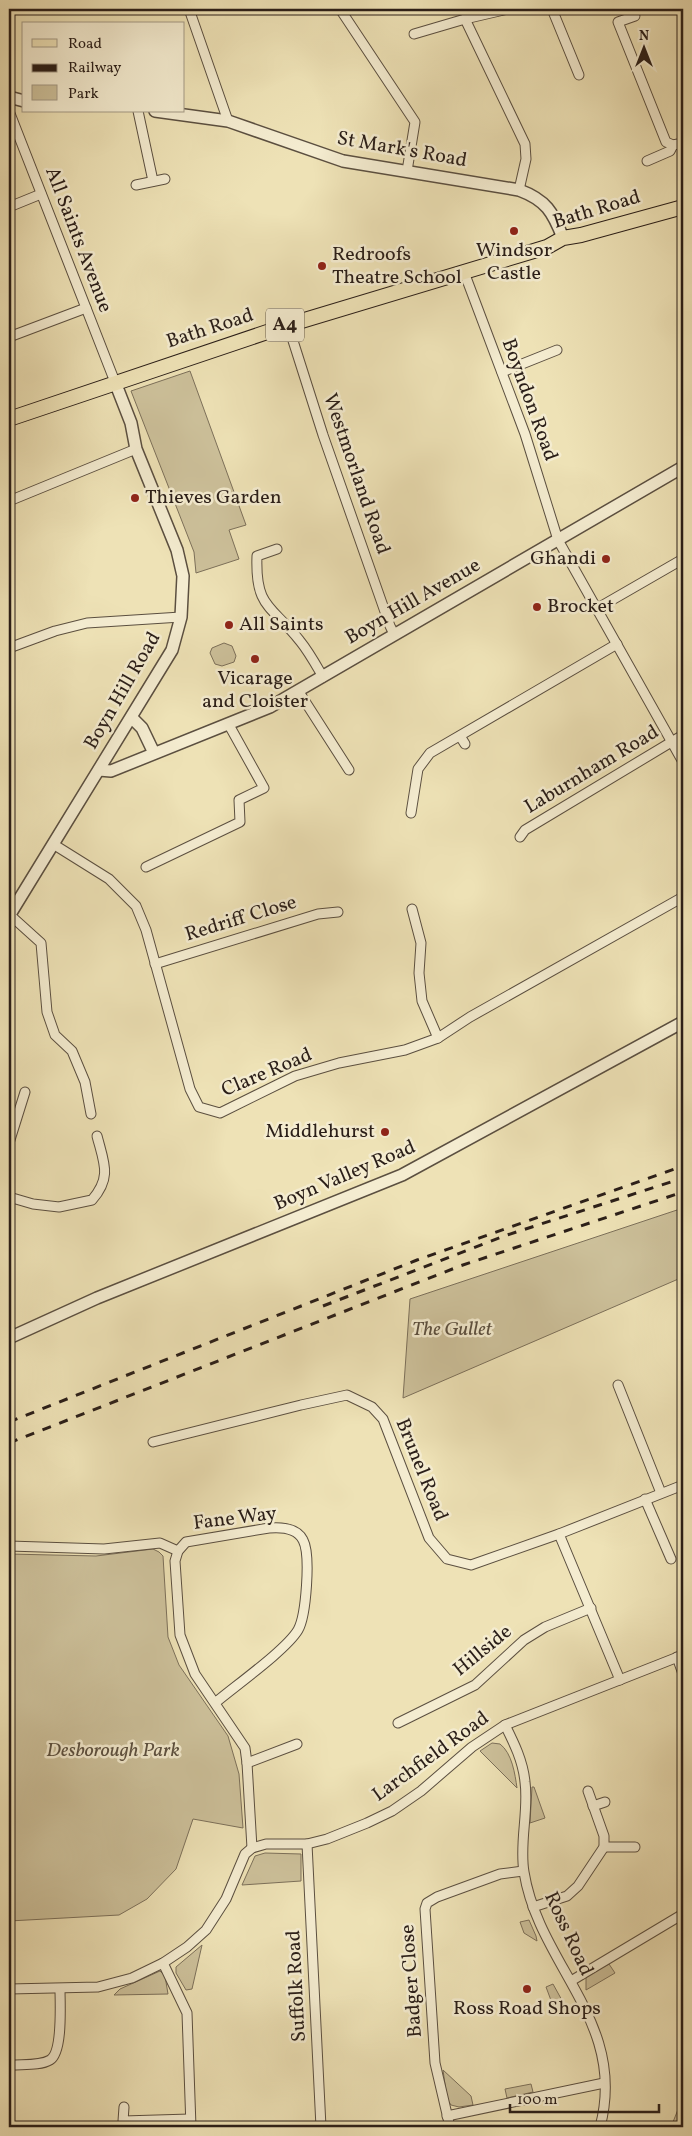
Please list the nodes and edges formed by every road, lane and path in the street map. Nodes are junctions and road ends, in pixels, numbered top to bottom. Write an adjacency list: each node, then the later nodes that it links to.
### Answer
1 (188, 9): 14 (street)
2 (340, 9): 18 (street)
3 (508, 9): 6 (street)
4 (552, 9): 8 (street)
5 (635, 16): 16 (street)
6 (465, 20): 7 (street); 22 (street)
7 (414, 34)
8 (579, 75)
9 (9, 97): 10 (street)
10 (22, 100)
11 (9, 111): 23 (street, All Saints Avenue)
12 (138, 112): 20 (street)
13 (162, 112): 14 (street, St Mark's Road)
14 (228, 121): 18 (street, St Mark's Road)
15 (683, 142): 16 (street)
16 (673, 145): 17 (street)
17 (647, 161)
18 (407, 171): 22 (street, St Mark's Road)
19 (165, 179): 20 (street)
20 (153, 181): 21 (street)
21 (136, 185)
22 (519, 190): 26 (street, St Mark's Road)
23 (41, 194): 24 (street); 28 (street, All Saints Avenue)
24 (9, 207)
25 (683, 207): 26 (main road, Bath Road / A4)
26 (563, 238): 27 (main road, Bath Road / A4)
27 (464, 272): 29 (main road, Bath Road / A4); 32 (street, Boyndon Road)
28 (86, 308): 30 (street); 33 (street, All Saints Avenue)
29 (288, 324): 33 (main road, Bath Road / A4); 43 (street, Westmorland Road)
30 (9, 337)
31 (556, 350): 32 (street)
32 (502, 372): 38 (street, Boyndon Road)
33 (115, 382): 34 (main road, Bath Road / A4); 35 (street, Boyn Hill Road)
34 (9, 419)
35 (136, 449): 37 (street); 42 (street, Boyn Hill Road)
36 (683, 467): 38 (street, Boyn Hill Avenue)
37 (9, 501)
38 (558, 540): 41 (street, Boyndon Road); 43 (street, Boyn Hill Avenue)
39 (277, 549): 46 (street)
40 (683, 559): 41 (street)
41 (598, 608): 44 (street, Boyndon Road)
42 (181, 617): 45 (street); 48 (street, Boyn Hill Road)
43 (394, 634): 46 (street, Boyn Hill Avenue)
44 (617, 644): 51 (street); 52 (street, Boyndon Road)
45 (9, 648)
46 (323, 677): 47 (street, Boyn Hill Avenue)
47 (299, 692): 49 (street, Boyn Hill Avenue); 57 (street)
48 (132, 718): 54 (street); 56 (street, Boyn Hill Road)
49 (229, 725): 54 (street, Boyn Hill Avenue); 61 (street)
50 (683, 735): 52 (street, Laburnham Road)
51 (460, 736): 53 (street); 58 (street)
52 (672, 742): 55 (street, Boyndon Road); 59 (street, Laburnham Road)
53 (465, 744)
54 (154, 753): 56 (street, Boyn Hill Avenue)
55 (683, 762)
56 (99, 770): 60 (street, Boyn Hill Road)
57 (349, 770)
58 (411, 812)
59 (520, 837)
60 (53, 844): 65 (street, Boyn Hill Road); 66 (street, Clare Road)
61 (146, 867)
62 (683, 897): 68 (street, Clare Road)
63 (412, 909): 68 (street)
64 (338, 912): 66 (street, Redriff Close)
65 (9, 916): 70 (street)
66 (155, 964): 68 (street, Clare Road)
67 (683, 1022): 74 (street, Boyn Valley Road)
68 (438, 1038)
69 (25, 1092): 72 (street)
70 (91, 1114)
71 (97, 1136): 73 (street)
72 (9, 1142)
73 (9, 1197)
74 (9, 1338)
75 (618, 1385): 78 (street)
76 (153, 1442): 80 (street, Brunel Road)
77 (683, 1484): 78 (street, Brunel Road)
78 (661, 1493): 79 (street, Brunel Road)
79 (645, 1499): 80 (street, Brunel Road); 83 (street)
80 (559, 1534): 84 (street)
81 (9, 1546): 82 (street, Fane Way)
82 (178, 1551): 88 (street, Fane Way); 88 (street, Fane Way)
83 (671, 1559)
84 (591, 1608): 87 (street); 89 (street, Hillside)
85 (680, 1656): 86 (street); 87 (street, Larchfield Road)
86 (683, 1674)
87 (620, 1680): 90 (street, Larchfield Road)
88 (215, 1703): 92 (street, Fane Way)
89 (398, 1723)
90 (505, 1725): 96 (street, Larchfield Road); 100 (street, Ross Road)
91 (296, 1743): 92 (street)
92 (247, 1763): 99 (street, Fane Way)
93 (588, 1791): 95 (street)
94 (605, 1802): 95 (street)
95 (593, 1806): 97 (street)
96 (307, 1844): 99 (street, Larchfield Road); 113 (street, Suffolk Road)
97 (604, 1847): 98 (street); 101 (street)
98 (635, 1847)
99 (252, 1848): 103 (street)
100 (523, 1872): 101 (street, Ross Road); 110 (street, Badger Close)
101 (533, 1907): 104 (street, Ross Road)
102 (683, 1914): 104 (street)
103 (163, 1963): 106 (street); 111 (street)
104 (570, 1981): 108 (street, Ross Road)
105 (9, 1989): 106 (street)
106 (60, 1989): 107 (street)
107 (11, 2065)
108 (604, 2083): 110 (street); 115 (street, Ross Road)
109 (124, 2107): 112 (street)
110 (447, 2116): 114 (street, Badger Close)
111 (191, 2123): 112 (street)
112 (123, 2124)
113 (321, 2127)
114 (450, 2127)
115 (600, 2127)

